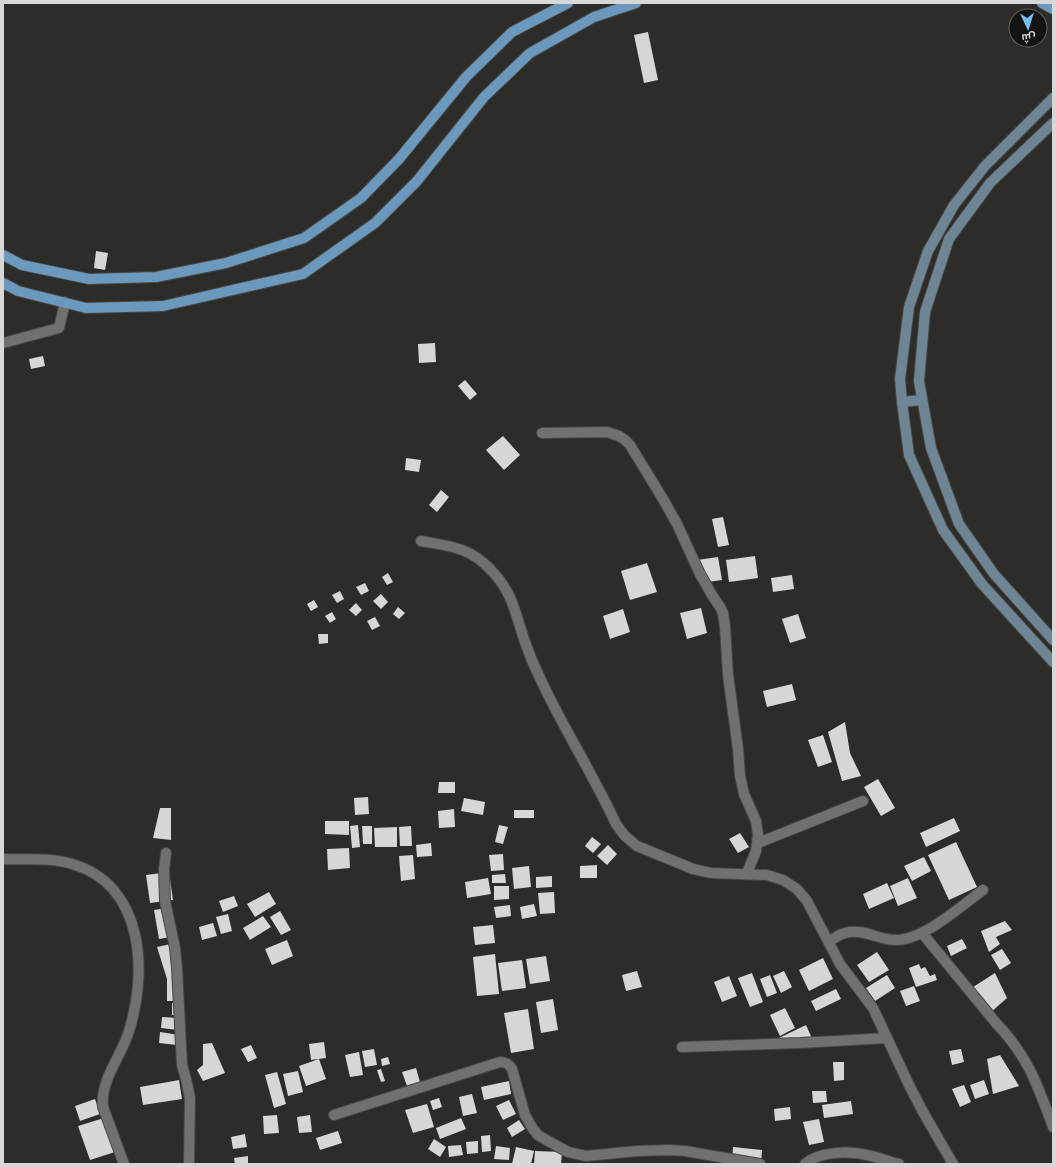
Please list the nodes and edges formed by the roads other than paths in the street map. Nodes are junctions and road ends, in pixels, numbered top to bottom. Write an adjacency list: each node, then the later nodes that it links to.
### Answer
1 (568, 3): 9 (main road)
2 (636, 3): 11 (main road)
3 (1042, 3): 4 (main road)
4 (1053, 9)
5 (1053, 98): 7 (main road)
6 (1053, 123): 8 (main road)
7 (985, 166): 8 (main road); 14 (main road)
8 (997, 176): 13 (main road)
9 (3, 255)
10 (3, 283): 11 (main road)
11 (65, 302): 12 (street)
12 (3, 343)
13 (922, 400): 14 (main road); 17 (main road)
14 (902, 402): 18 (main road)
15 (542, 433): 20 (street)
16 (421, 542): 23 (street)
17 (1053, 640)
18 (1053, 662)
19 (864, 801): 20 (street)
20 (758, 843): 23 (street)
21 (166, 853): 33 (street)
22 (3, 859): 32 (street)
23 (747, 873): 26 (street)
24 (983, 890): 25 (street)
25 (922, 933): 26 (street); 30 (street)
26 (828, 941): 27 (street)
27 (887, 1038): 28 (street); 37 (street)
28 (682, 1047)
29 (334, 1115): 31 (street)
30 (1053, 1127)
31 (586, 1160): 34 (street)
32 (124, 1164)
33 (189, 1164)
34 (760, 1164)
35 (804, 1164): 36 (street)
36 (899, 1164)
37 (953, 1164)

